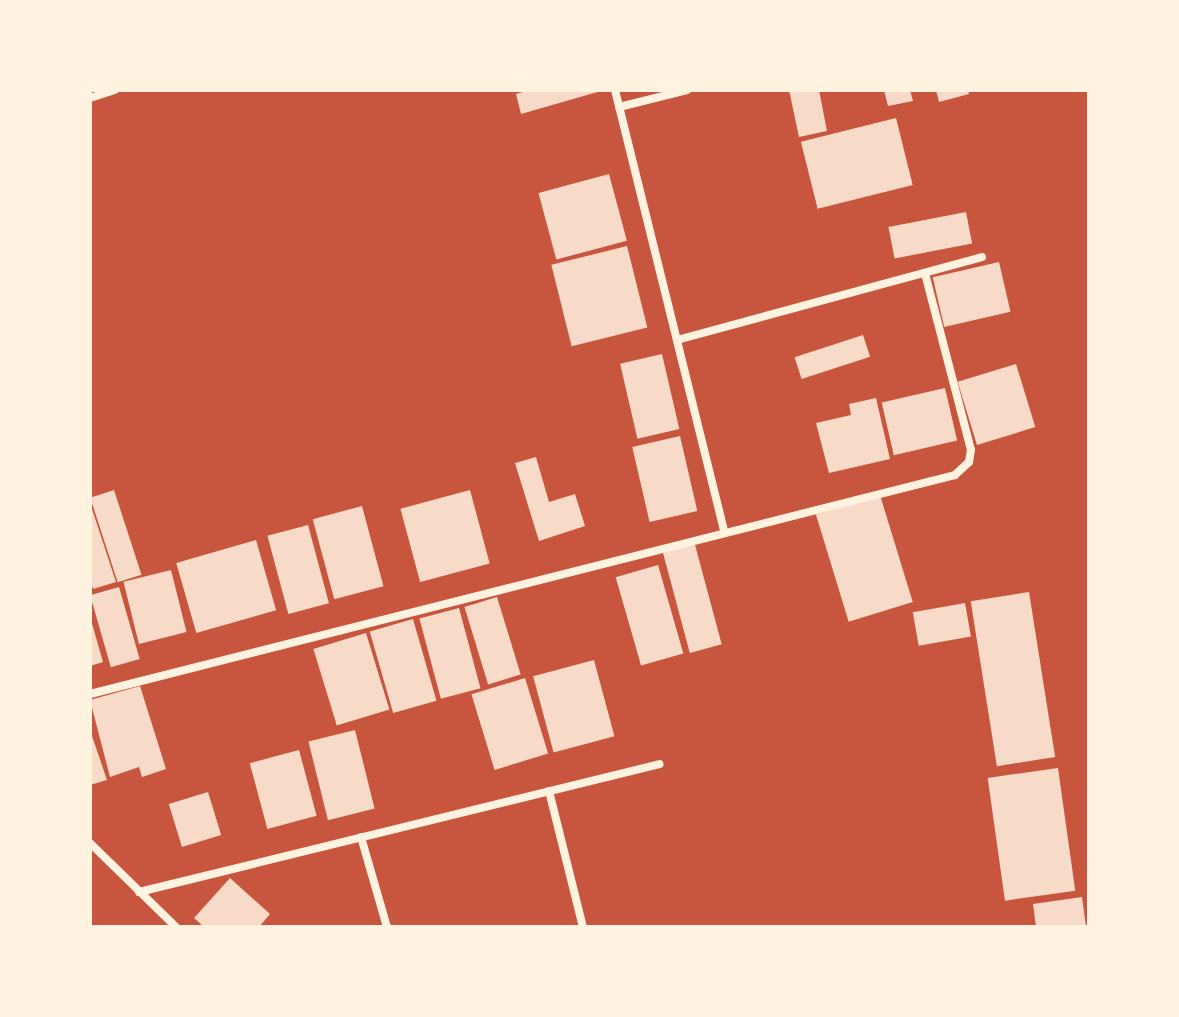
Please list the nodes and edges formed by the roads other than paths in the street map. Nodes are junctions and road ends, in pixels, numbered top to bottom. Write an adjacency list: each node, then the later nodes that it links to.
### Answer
1 (115, 90): 4 (street)
2 (615, 90): 5 (street)
3 (687, 90): 5 (street)
4 (90, 98)
5 (619, 107): 8 (street)
6 (982, 257): 7 (street)
7 (925, 273): 8 (street); 9 (street)
8 (677, 340): 9 (street)
9 (725, 533): 10 (street)
10 (90, 694)
11 (660, 764): 12 (street)
12 (549, 791): 13 (street); 18 (street)
13 (361, 837): 15 (street); 17 (street)
14 (90, 843): 15 (street)
15 (139, 892): 16 (street)
16 (176, 927)
17 (387, 927)
18 (583, 927)

